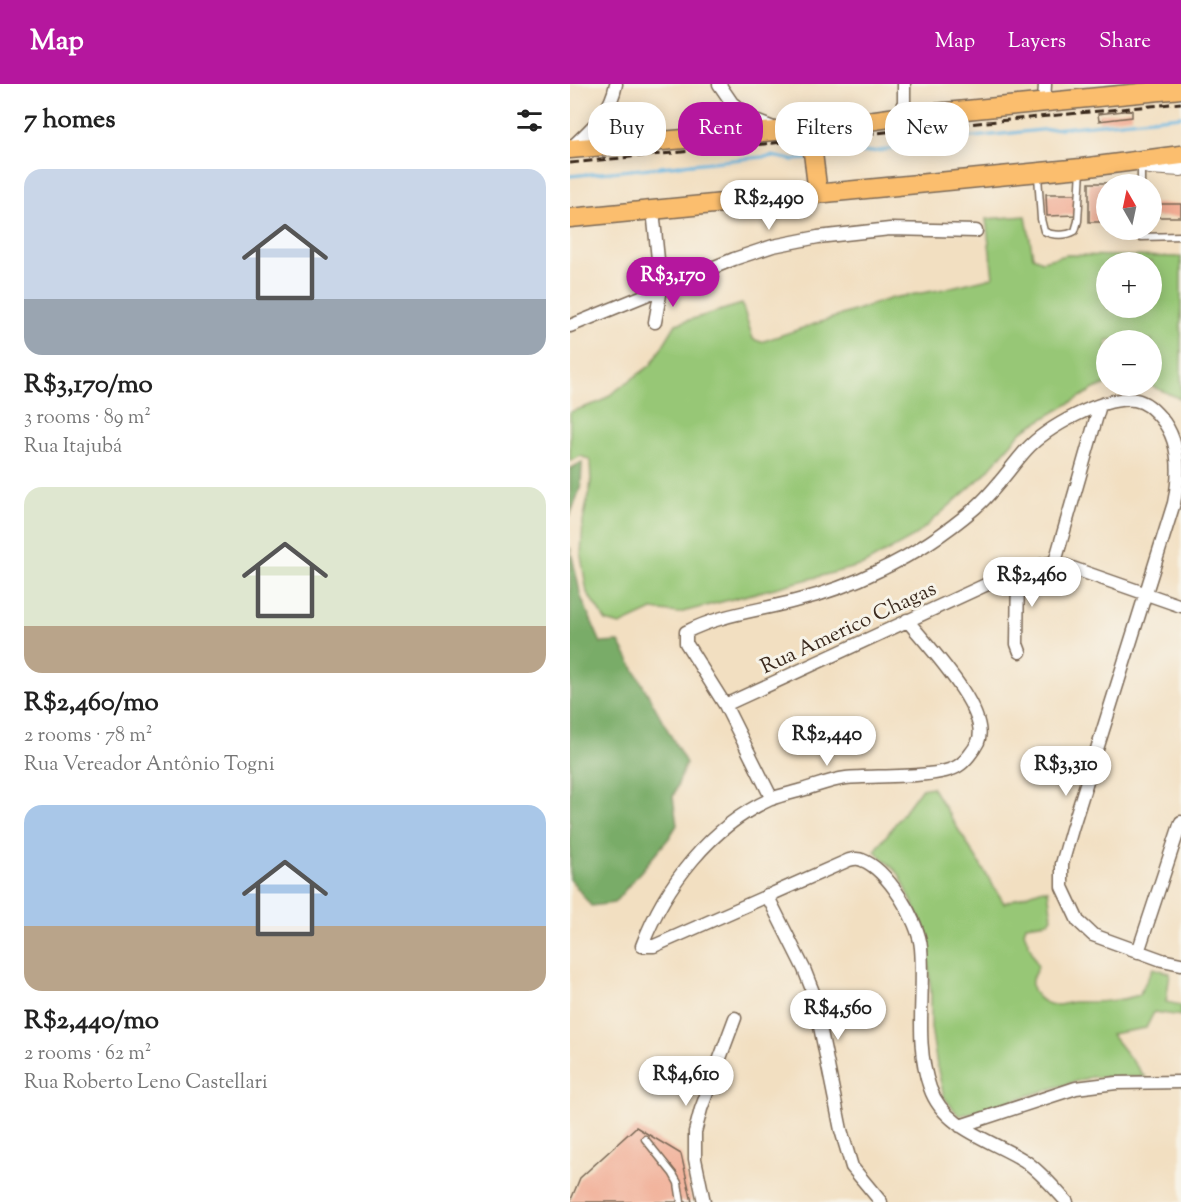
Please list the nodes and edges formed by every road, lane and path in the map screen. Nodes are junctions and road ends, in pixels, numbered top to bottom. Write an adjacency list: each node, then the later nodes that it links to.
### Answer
1 (616, 84): 7 (street)
2 (719, 84): 8 (street)
3 (904, 84): 9 (street)
4 (1045, 84): 10 (street)
5 (1137, 89): 6 (main road); 10 (main road)
6 (1181, 89)
7 (611, 102)
8 (731, 102)
9 (904, 102)
10 (1044, 103): 11 (main road)
11 (969, 110)
12 (588, 131): 14 (street)
13 (588, 147): 14 (main road)
14 (570, 149)
15 (1181, 155): 17 (main road)
16 (813, 156): 22 (main road)
17 (1137, 163): 18 (main road); 19 (street); 21 (lane)
18 (1081, 168): 20 (main road); 20 (lane)
19 (1181, 169)
20 (1038, 172): 22 (main road)
21 (1139, 174)
22 (817, 186): 23 (main road)
23 (653, 210): 24 (main road); 28 (street)
24 (570, 218)
25 (976, 231): 28 (street)
26 (1162, 236): 27 (lane)
27 (1181, 236)
28 (661, 289): 29 (street); 30 (street)
29 (655, 322)
30 (570, 326)
31 (1100, 405): 32 (street); 34 (street); 38 (street)
32 (1055, 562): 33 (street, Rua Americo Chagas); 34 (street)
33 (1018, 570): 36 (street, Rua Americo Chagas); 37 (street)
34 (1144, 595): 35 (street); 42 (street)
35 (1181, 606)
36 (907, 620): 38 (street, Rua Americo Chagas); 39 (street)
37 (1020, 652)
38 (725, 705): 39 (street)
39 (771, 798): 41 (street)
40 (1181, 822): 42 (street)
41 (767, 895): 46 (street); 50 (street)
42 (1138, 952): 43 (street)
43 (1181, 964)
44 (735, 1018): 49 (street)
45 (1181, 1082): 46 (street)
46 (960, 1126): 51 (street)
47 (645, 1140): 48 (lane)
48 (681, 1202)
49 (704, 1202)
50 (881, 1202)
51 (1067, 1202)

